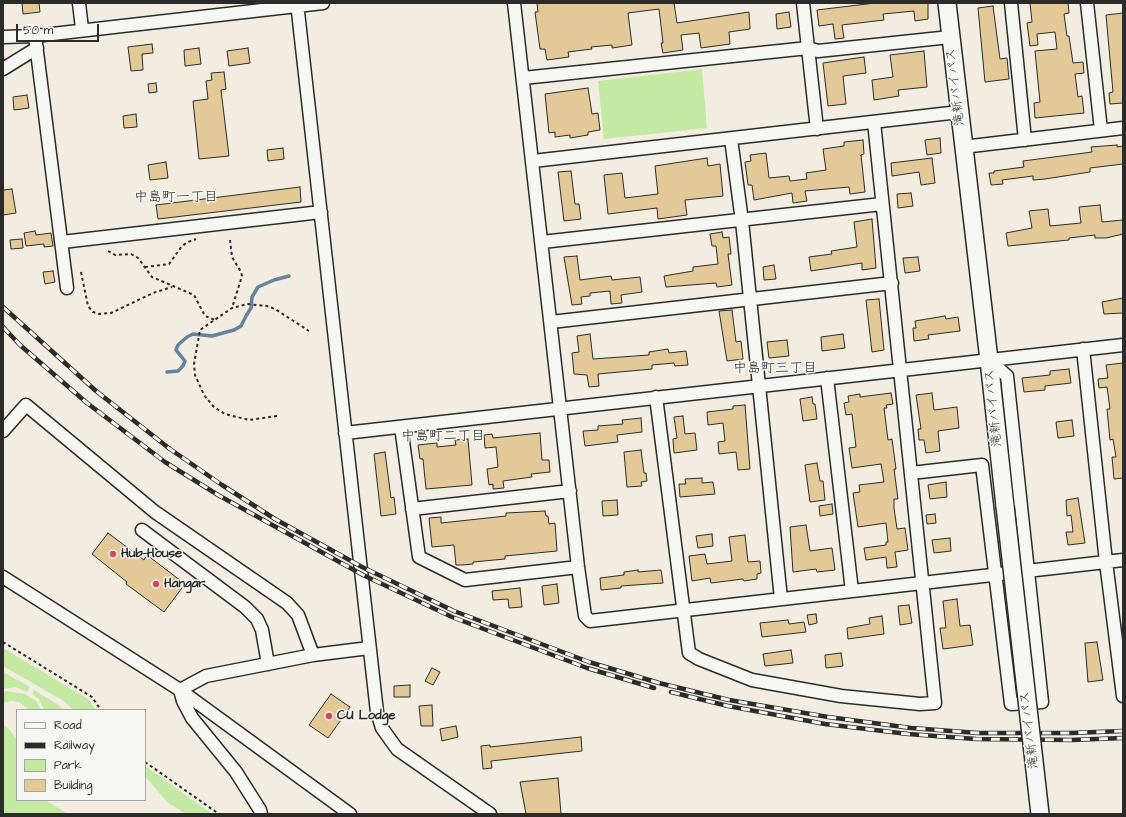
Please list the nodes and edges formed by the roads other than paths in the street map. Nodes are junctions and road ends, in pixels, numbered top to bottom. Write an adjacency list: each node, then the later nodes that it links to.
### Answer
1 (79, 3): 9 (street)
2 (323, 3): 8 (street)
3 (514, 3): 16 (street)
4 (803, 3): 14 (street)
5 (947, 3): 12 (highway, 滝新バイパス)
6 (1011, 3): 23 (street)
7 (1087, 3): 21 (street)
8 (297, 4): 9 (street); 27 (street)
9 (82, 29): 10 (street)
10 (35, 36): 11 (street); 13 (street)
11 (3, 37)
12 (950, 37): 14 (street); 17 (highway, 滝新バイパス)
13 (37, 48): 15 (street); 29 (street)
14 (808, 48): 16 (street); 20 (street)
15 (3, 69)
16 (523, 78): 25 (street)
17 (959, 112): 18 (street); 24 (highway, 滝新バイパス)
18 (874, 122): 20 (street); 26 (street)
19 (1123, 128): 21 (street)
20 (817, 129): 22 (street)
21 (1101, 130): 23 (street)
22 (731, 139): 25 (street); 28 (street)
23 (1025, 140): 24 (street)
24 (963, 147): 37 (highway, 滝新バイパス)
25 (533, 161): 30 (street)
26 (882, 204): 28 (street); 31 (street)
27 (321, 212): 29 (street); 45 (street)
28 (742, 221): 30 (street); 33 (street)
29 (62, 242): 32 (street)
30 (542, 242): 34 (street)
31 (892, 283): 33 (street); 38 (street)
32 (67, 288)
33 (749, 299): 34 (street); 40 (street)
34 (551, 322): 42 (street)
35 (1123, 345): 36 (street)
36 (1083, 349): 37 (street); 51 (street)
37 (989, 360): 38 (street); 53 (street); 68 (highway, 滝新バイパス, bridge)
38 (900, 370): 39 (street); 46 (street)
39 (827, 378): 40 (street); 57 (street)
40 (758, 386): 41 (street); 58 (street)
41 (656, 397): 42 (street); 59 (street)
42 (560, 408): 43 (street); 47 (street)
43 (401, 427): 45 (street); 48 (street)
44 (3, 431): 61 (street)
45 (345, 433): 60 (street)
46 (911, 473): 54 (street); 56 (street)
47 (570, 491): 48 (street); 52 (street)
48 (412, 509): 52 (street)
49 (142, 530): 62 (street)
50 (1123, 560): 51 (street)
51 (1106, 562): 53 (street); 64 (street)
52 (578, 567): 59 (street)
53 (1028, 570): 54 (street); 54 (street)
54 (996, 574): 56 (street)
55 (3, 577): 63 (street)
56 (922, 582): 57 (street); 59 (street)
57 (852, 591): 58 (street)
58 (781, 599): 59 (street)
59 (683, 610)
60 (369, 648): 61 (street); 67 (street)
61 (313, 655): 62 (street)
62 (268, 664): 63 (street)
63 (180, 690): 65 (street); 66 (street)
64 (1123, 696)
65 (261, 814)
66 (350, 814)
67 (490, 814)
68 (1040, 814)

